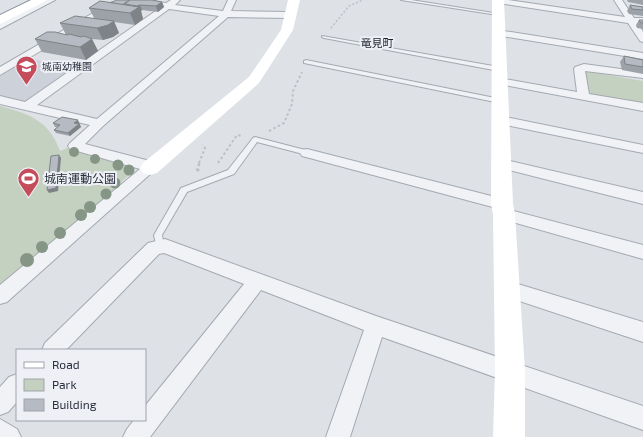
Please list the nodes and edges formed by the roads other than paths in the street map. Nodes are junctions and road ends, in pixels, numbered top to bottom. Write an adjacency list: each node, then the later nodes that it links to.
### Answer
1 (25, 0): 11 (main road)
2 (40, 0): 14 (main road)
3 (51, 0): 17 (street)
4 (119, 0): 22 (street)
5 (123, 0): 9 (street)
6 (232, 0): 13 (street)
7 (403, 0): 12 (lane)
8 (618, 0): 15 (street)
9 (172, 3): 13 (street); 27 (street)
10 (292, 7): 13 (street); 33 (main road)
11 (0, 12)
12 (498, 12): 15 (street); 20 (street); 24 (main road)
13 (226, 14): 29 (street)
14 (0, 20)
15 (632, 20): 16 (street); 19 (street)
16 (643, 22)
17 (0, 26)
18 (324, 37): 24 (lane)
19 (643, 40)
20 (643, 56)
21 (306, 62): 24 (lane)
22 (0, 72)
23 (643, 76): 25 (street)
24 (499, 93): 25 (street); 30 (street); 32 (main road)
25 (584, 97): 28 (street)
26 (0, 100): 27 (street)
27 (28, 106): 29 (street)
28 (643, 107)
29 (99, 123): 33 (street)
30 (643, 149)
31 (307, 153): 35 (street); 36 (lane)
32 (502, 164): 34 (street); 35 (main road)
33 (150, 168): 40 (street)
34 (643, 198)
35 (503, 209): 37 (street); 39 (main road)
36 (160, 247): 38 (street); 43 (street)
37 (643, 252)
38 (257, 281): 41 (street); 50 (street)
39 (508, 289): 42 (street); 44 (main road)
40 (0, 296)
41 (376, 325): 44 (street); 51 (street)
42 (643, 332)
43 (53, 349)
44 (510, 370): 47 (street); 52 (main road)
45 (16, 386): 46 (street)
46 (0, 404)
47 (643, 418)
48 (0, 431): 49 (street)
49 (9, 437)
50 (135, 437)
51 (338, 437)
52 (509, 437)

